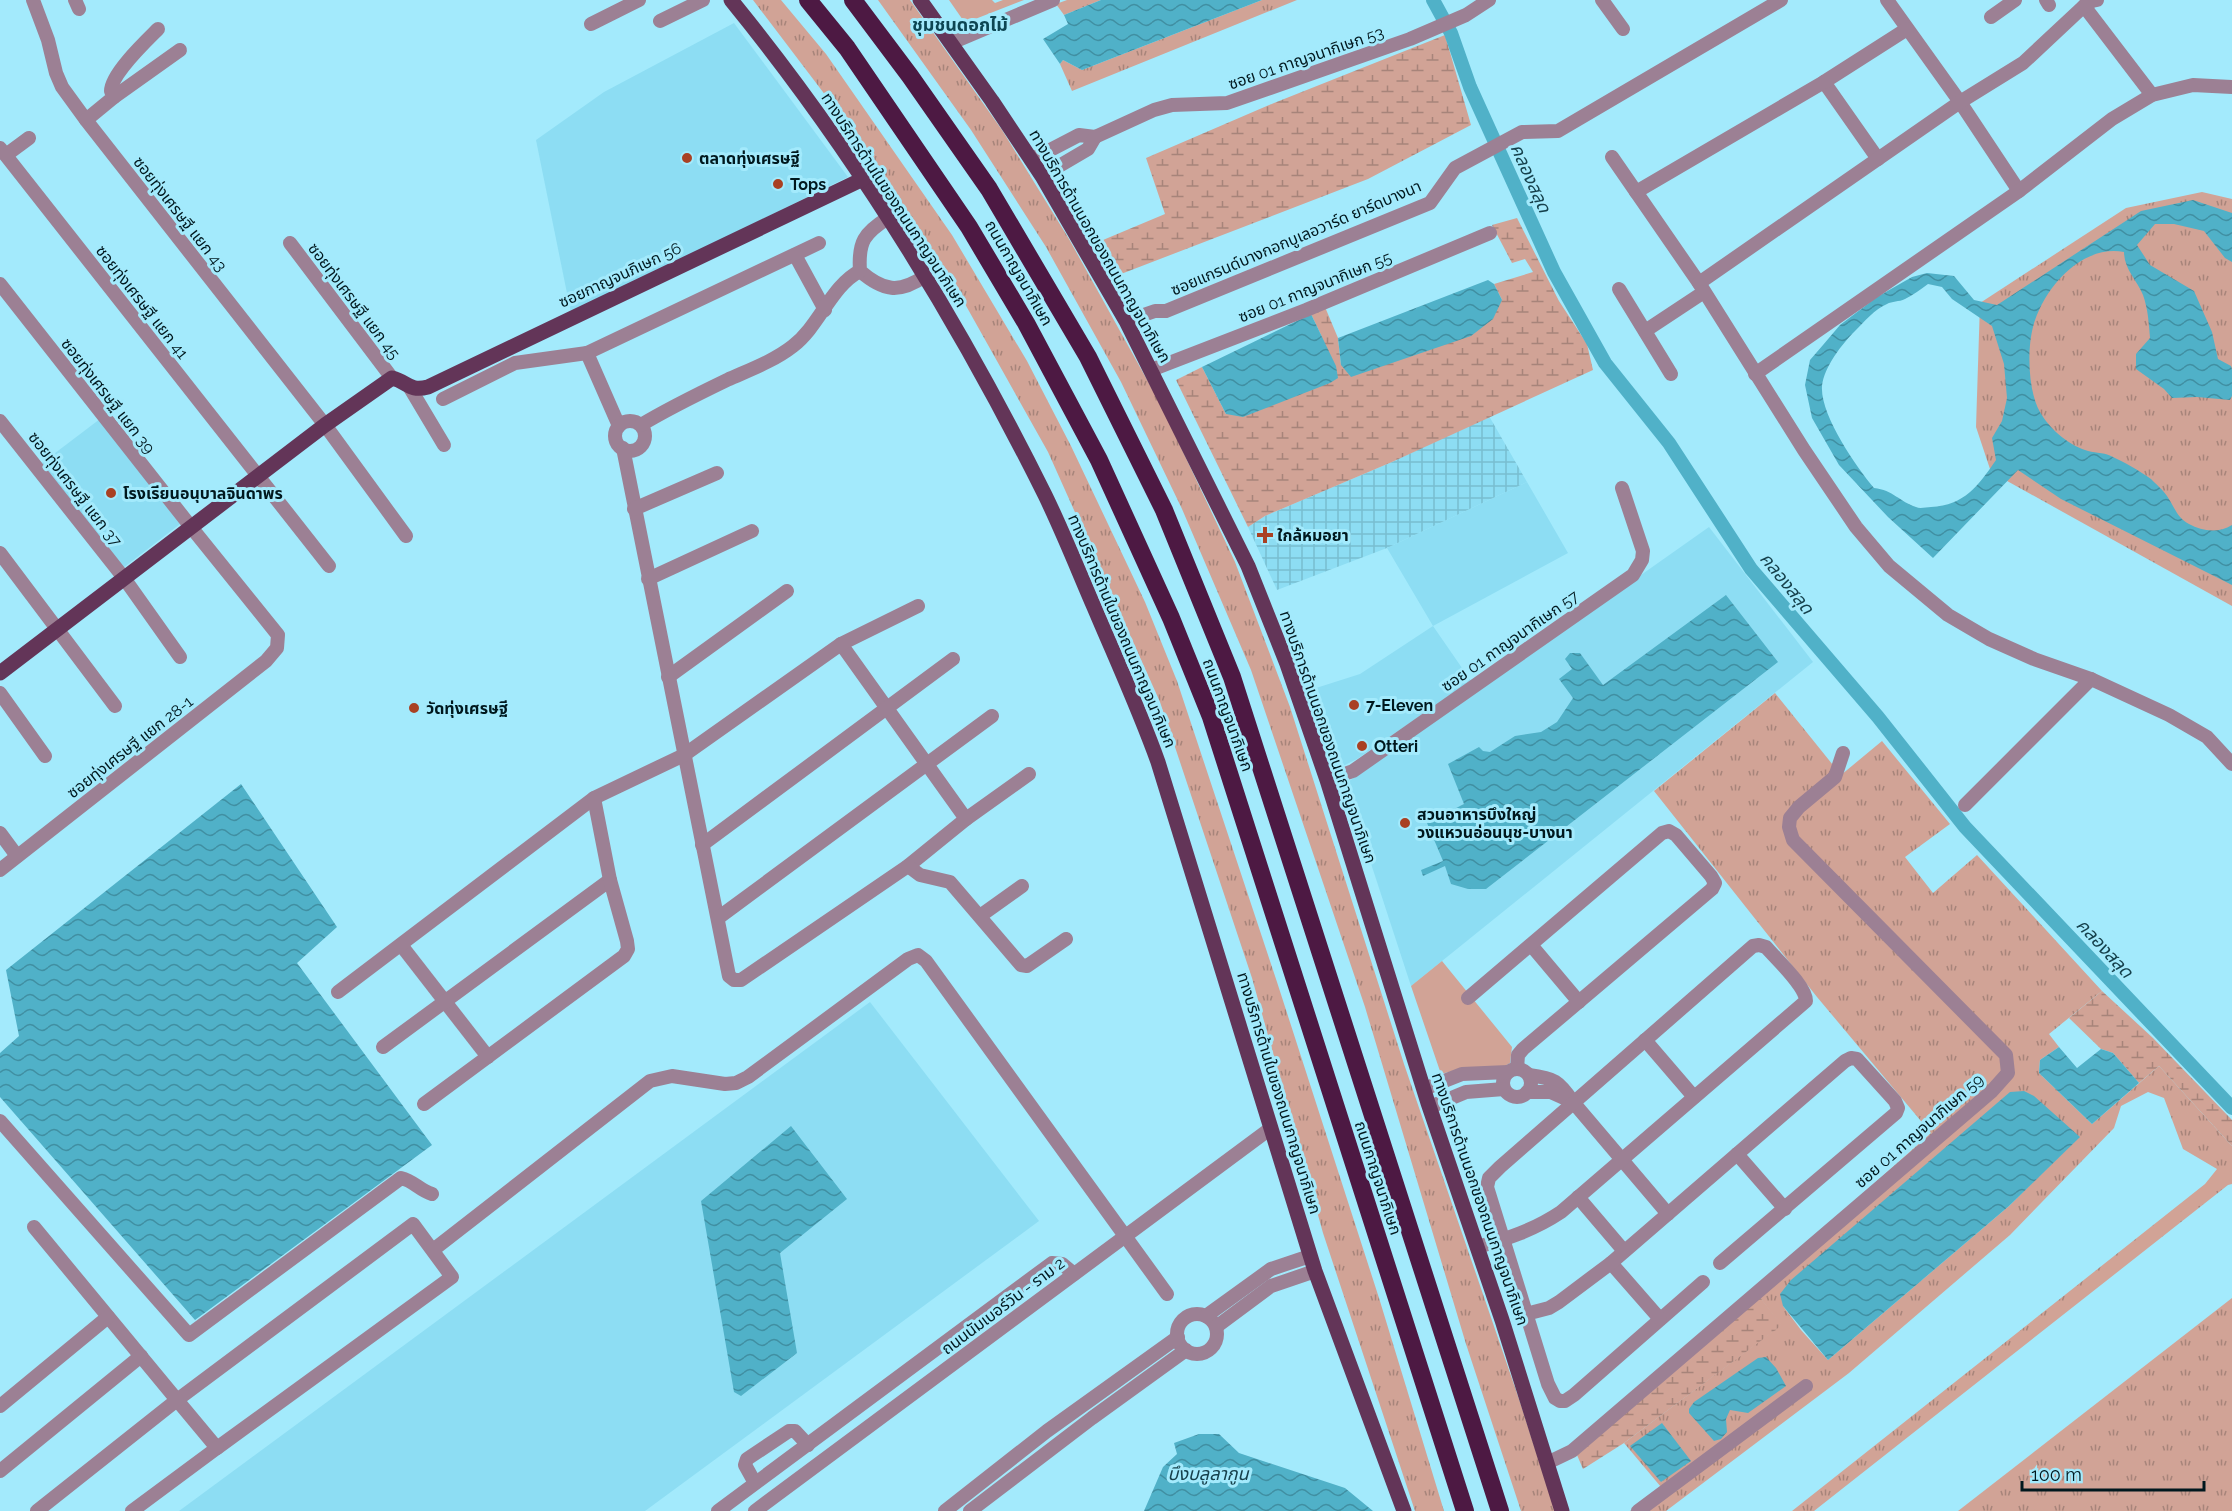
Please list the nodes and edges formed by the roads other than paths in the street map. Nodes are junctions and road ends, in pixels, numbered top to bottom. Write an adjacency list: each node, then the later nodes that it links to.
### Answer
1 (33, 0): 29 (street, ซอยทุ่งเศรษฐี แยก 43)
2 (639, 0): 18 (street)
3 (703, 0): 17 (street)
4 (731, 0): 37 (main road, ทางบริการด้านในของถนนกาญจนาภิเษก)
5 (808, 0): 174 (highway, ถนนกาญจนาภิเษก)
6 (852, 0): 175 (highway, ถนนกาญจนาภิเษก)
7 (920, 0): 22 (main road, ทางบริการด้านนอกของถนนกาญจนาภิเษก)
8 (1053, 0): 22 (street)
9 (1489, 0): 30 (street, ซอย 01 กาญจนากิเษก 53)
10 (1602, 0): 20 (street)
11 (1781, 0): 51 (street, ซอยแกรนด์บางกอกบูเลอวาร์ด ยาร์ดบางนา)
12 (1887, 0): 21 (street)
13 (2015, 0): 16 (street)
14 (2097, 0): 15 (street)
15 (2090, 2): 26 (street); 28 (street)
16 (1991, 16)
17 (660, 21)
18 (591, 24)
19 (158, 29): 27 (street)
20 (1623, 29)
21 (1907, 29): 24 (street); 28 (street)
22 (951, 43): 35 (main road, ทางบริการด้านนอกของถนนกาญจนาภิเษก)
23 (180, 50): 27 (street)
24 (1824, 82): 34 (street); 39 (street)
25 (2232, 87): 26 (street)
26 (2152, 95): 38 (street)
27 (114, 97): 29 (street)
28 (1960, 102): 34 (street); 38 (street)
29 (86, 120): 61 (street, ซอยทุ่งเศรษฐี แยก 43)
30 (1095, 137): 35 (street, ซอย 01 กาญจนากิเษก 53); 36 (street, ซอย 01 กาญจนากิเษก 53)
31 (29, 138): 32 (street)
32 (3, 152): 67 (street, ซอยทุ่งเศรษฐี แยก 41)
33 (1612, 157): 39 (street)
34 (1878, 159): 48 (street)
35 (1031, 160): 36 (main road, ทางบริการด้านนอกของถนนกาญจนาภิเษก)
36 (1042, 176): 51 (main road, ทางบริการด้านนอกของถนนกาญจนาภิเษก)
37 (863, 179): 40 (main road, ทางบริการด้านในของถนนกาญจนาภิเษก); 58 (main road, ซอยกาญจนภิเษก 56)
38 (2019, 191): 56 (street)
39 (1636, 192): 48 (street)
40 (888, 219): 45 (street); 46 (main road, ทางบริการด้านในของถนนกาญจนาภิเษก)
41 (1490, 232): 54 (street, ซอย 01 กาญจนากิเษก 55)
42 (290, 243): 57 (street, ซอยทุ่งเศรษฐี แยก 45)
43 (819, 243): 44 (street)
44 (795, 255): 50 (street); 53 (street)
45 (860, 271): 46 (street); 50 (street)
46 (925, 276): 129 (main road, ทางบริการด้านในของถนนกาญจนาภิเษก)
47 (0, 284): 70 (street, ซอยทุ่งเศรษฐี แยก 39)
48 (1701, 287): 52 (street); 56 (street)
49 (1619, 289): 52 (street)
50 (825, 310): 62 (street)
51 (1126, 321): 54 (main road, ทางบริการด้านนอกของถนนกาญจนาภิเษก)
52 (1645, 331): 55 (street)
53 (587, 353): 59 (street); 63 (street)
54 (1151, 370): 97 (main road, ทางบริการด้านนอกของถนนกาญจนาภิเษก)
55 (1671, 374)
56 (1755, 374): 86 (street)
57 (392, 378): 58 (main road); 61 (main road)
58 (410, 388): 64 (street)
59 (443, 399)
60 (0, 421): 75 (street, ซอยทุ่งเศรษฐี แยก 37)
61 (325, 425): 67 (main road); 72 (street, ซอยทุ่งเศรษฐี แยก 43)
62 (641, 425): 63 (street); 65 (street)
63 (619, 426): 65 (street)
64 (444, 445)
65 (623, 448): 69 (street)
66 (717, 473): 69 (street)
67 (258, 476): 70 (main road); 74 (street, ซอยทุ่งเศรษฐี แยก 41)
68 (1622, 488): 97 (street, ซอย 01 กาญจนากิเษก 57)
69 (634, 509): 76 (street)
70 (191, 527): 75 (main road); 81 (street, ซอยทุ่งเศรษฐี แยก 39)
71 (753, 531): 76 (street)
72 (406, 536)
73 (0, 553): 79 (street)
74 (329, 566)
75 (124, 578): 79 (main road); 82 (street, ซอยทุ่งเศรษฐี แยก 37)
76 (648, 579): 85 (street)
77 (787, 591): 85 (street)
78 (918, 606): 80 (street)
79 (58, 628): 84 (main road); 88 (street)
80 (841, 644): 89 (street); 92 (street)
81 (277, 648): 103 (street, ซอยทุ่งเศรษฐี แยก 28-1)
82 (180, 657)
83 (953, 659): 89 (street)
84 (0, 673)
85 (668, 677): 92 (street)
86 (2091, 679): 95 (street); 99 (street)
87 (0, 693): 93 (street)
88 (115, 706)
89 (887, 708): 94 (street); 102 (street)
90 (992, 716): 94 (street)
91 (1843, 753): 164 (street, ซอย 01 กาญจนาภิเษก 59)
92 (684, 755): 98 (street); 102 (street)
93 (45, 756)
94 (927, 764): 100 (street); 109 (street)
95 (2232, 764)
96 (1029, 774): 100 (street)
97 (1327, 780): 121 (main road, ทางบริการด้านนอกของถนนกาญจนาภิเษก)
98 (594, 798): 106 (street); 111 (street)
99 (1965, 806)
100 (966, 819): 104 (street)
101 (0, 833): 103 (street)
102 (702, 844): 109 (street)
103 (17, 856): 105 (street, ซอยทุ่งเศรษฐี แยก 28-1)
104 (908, 866): 108 (street); 109 (street)
105 (0, 870)
106 (610, 880): 115 (street); 119 (street)
107 (1022, 886): 108 (street)
108 (980, 916): 110 (street)
109 (718, 918)
110 (1066, 939)
111 (401, 945): 113 (street); 115 (street)
112 (1532, 945): 114 (street); 116 (street); 116 (street)
113 (338, 992)
114 (1468, 998)
115 (445, 1001): 118 (street); 119 (street)
116 (1579, 1002): 120 (street)
117 (1645, 1040): 124 (street); 124 (street); 125 (street)
118 (383, 1047)
119 (488, 1057): 126 (street)
120 (1518, 1072): 121 (street); 122 (street); 123 (street); 125 (street)
121 (1424, 1089): 127 (main road, ทางบริการด้านนอกของถนนกาญจนาภิเษก)
122 (1504, 1089): 123 (street); 127 (street)
123 (1527, 1092): 125 (street)
124 (1694, 1097): 131 (street)
125 (1573, 1102): 131 (street); 138 (street)
126 (424, 1104)
127 (1430, 1107): 139 (main road, ทางบริการด้านนอกของถนนกาญจนาภิเษก)
128 (0, 1121): 132 (street)
129 (1271, 1128): 137 (street, ถนนนัมเบอร์วัน - ราม 2); 142 (main road, ทางบริการด้านในของถนนกาญจนาภิเษก)
130 (1737, 1154): 134 (street); 134 (street); 135 (street)
131 (1622, 1160): 133 (street); 135 (street)
132 (432, 1194)
133 (1578, 1197): 138 (street); 141 (street)
134 (1785, 1209): 144 (street)
135 (1668, 1214): 141 (street)
136 (34, 1227): 150 (street)
137 (1124, 1237): 140 (street); 146 (street, ถนนนัมเบอร์วัน - ราม 2); 148 (street)
138 (1503, 1240): 139 (street); 149 (street)
139 (1477, 1247): 164 (main road, ทางบริการด้านนอกของถนนกาญจนาภิเษก)
140 (433, 1250): 159 (street); 162 (street)
141 (1624, 1251): 143 (street)
142 (1310, 1256): 145 (main road, ทางบริการด้านในของถนนกาญจนาภิเษก); 152 (street)
143 (1611, 1263): 149 (street); 151 (street)
144 (1720, 1263)
145 (1315, 1271): 152 (street); 173 (main road, ทางบริการด้านในของถนนกาญจนาภิเษก)
146 (1074, 1274): 155 (street); 157 (street, ถนนนัมเบอร์วัน - ราม 2)
147 (1703, 1281): 151 (street)
148 (1167, 1294)
149 (1526, 1314): 151 (street)
150 (108, 1317): 156 (street); 160 (street)
151 (1660, 1319)
152 (1211, 1321): 153 (street); 154 (street)
153 (1178, 1337): 154 (street); 171 (street)
154 (1186, 1350): 172 (street)
155 (934, 1351): 157 (street); 161 (street)
156 (141, 1356): 159 (street); 165 (street)
157 (948, 1368): 163 (street, ถนนนัมเบอร์วัน - ราม 2)
158 (1806, 1386): 177 (street)
159 (177, 1400): 162 (street); 168 (street)
160 (0, 1406)
161 (813, 1442): 163 (street); 166 (street); 166 (street)
162 (217, 1448): 169 (street)
163 (830, 1455): 167 (street, ถนนนัมเบอร์วัน - ราม 2)
164 (1547, 1462): 176 (main road, ทางบริการด้านนอกของถนนกาญจนาภิเษก)
165 (0, 1471)
166 (755, 1483): 170 (street)
167 (760, 1509)
168 (37, 1511)
169 (132, 1511)
170 (718, 1511)
171 (945, 1511)
172 (970, 1511)
173 (1404, 1511)
174 (1465, 1511)
175 (1500, 1511)
176 (1562, 1511)
177 (1638, 1511)

